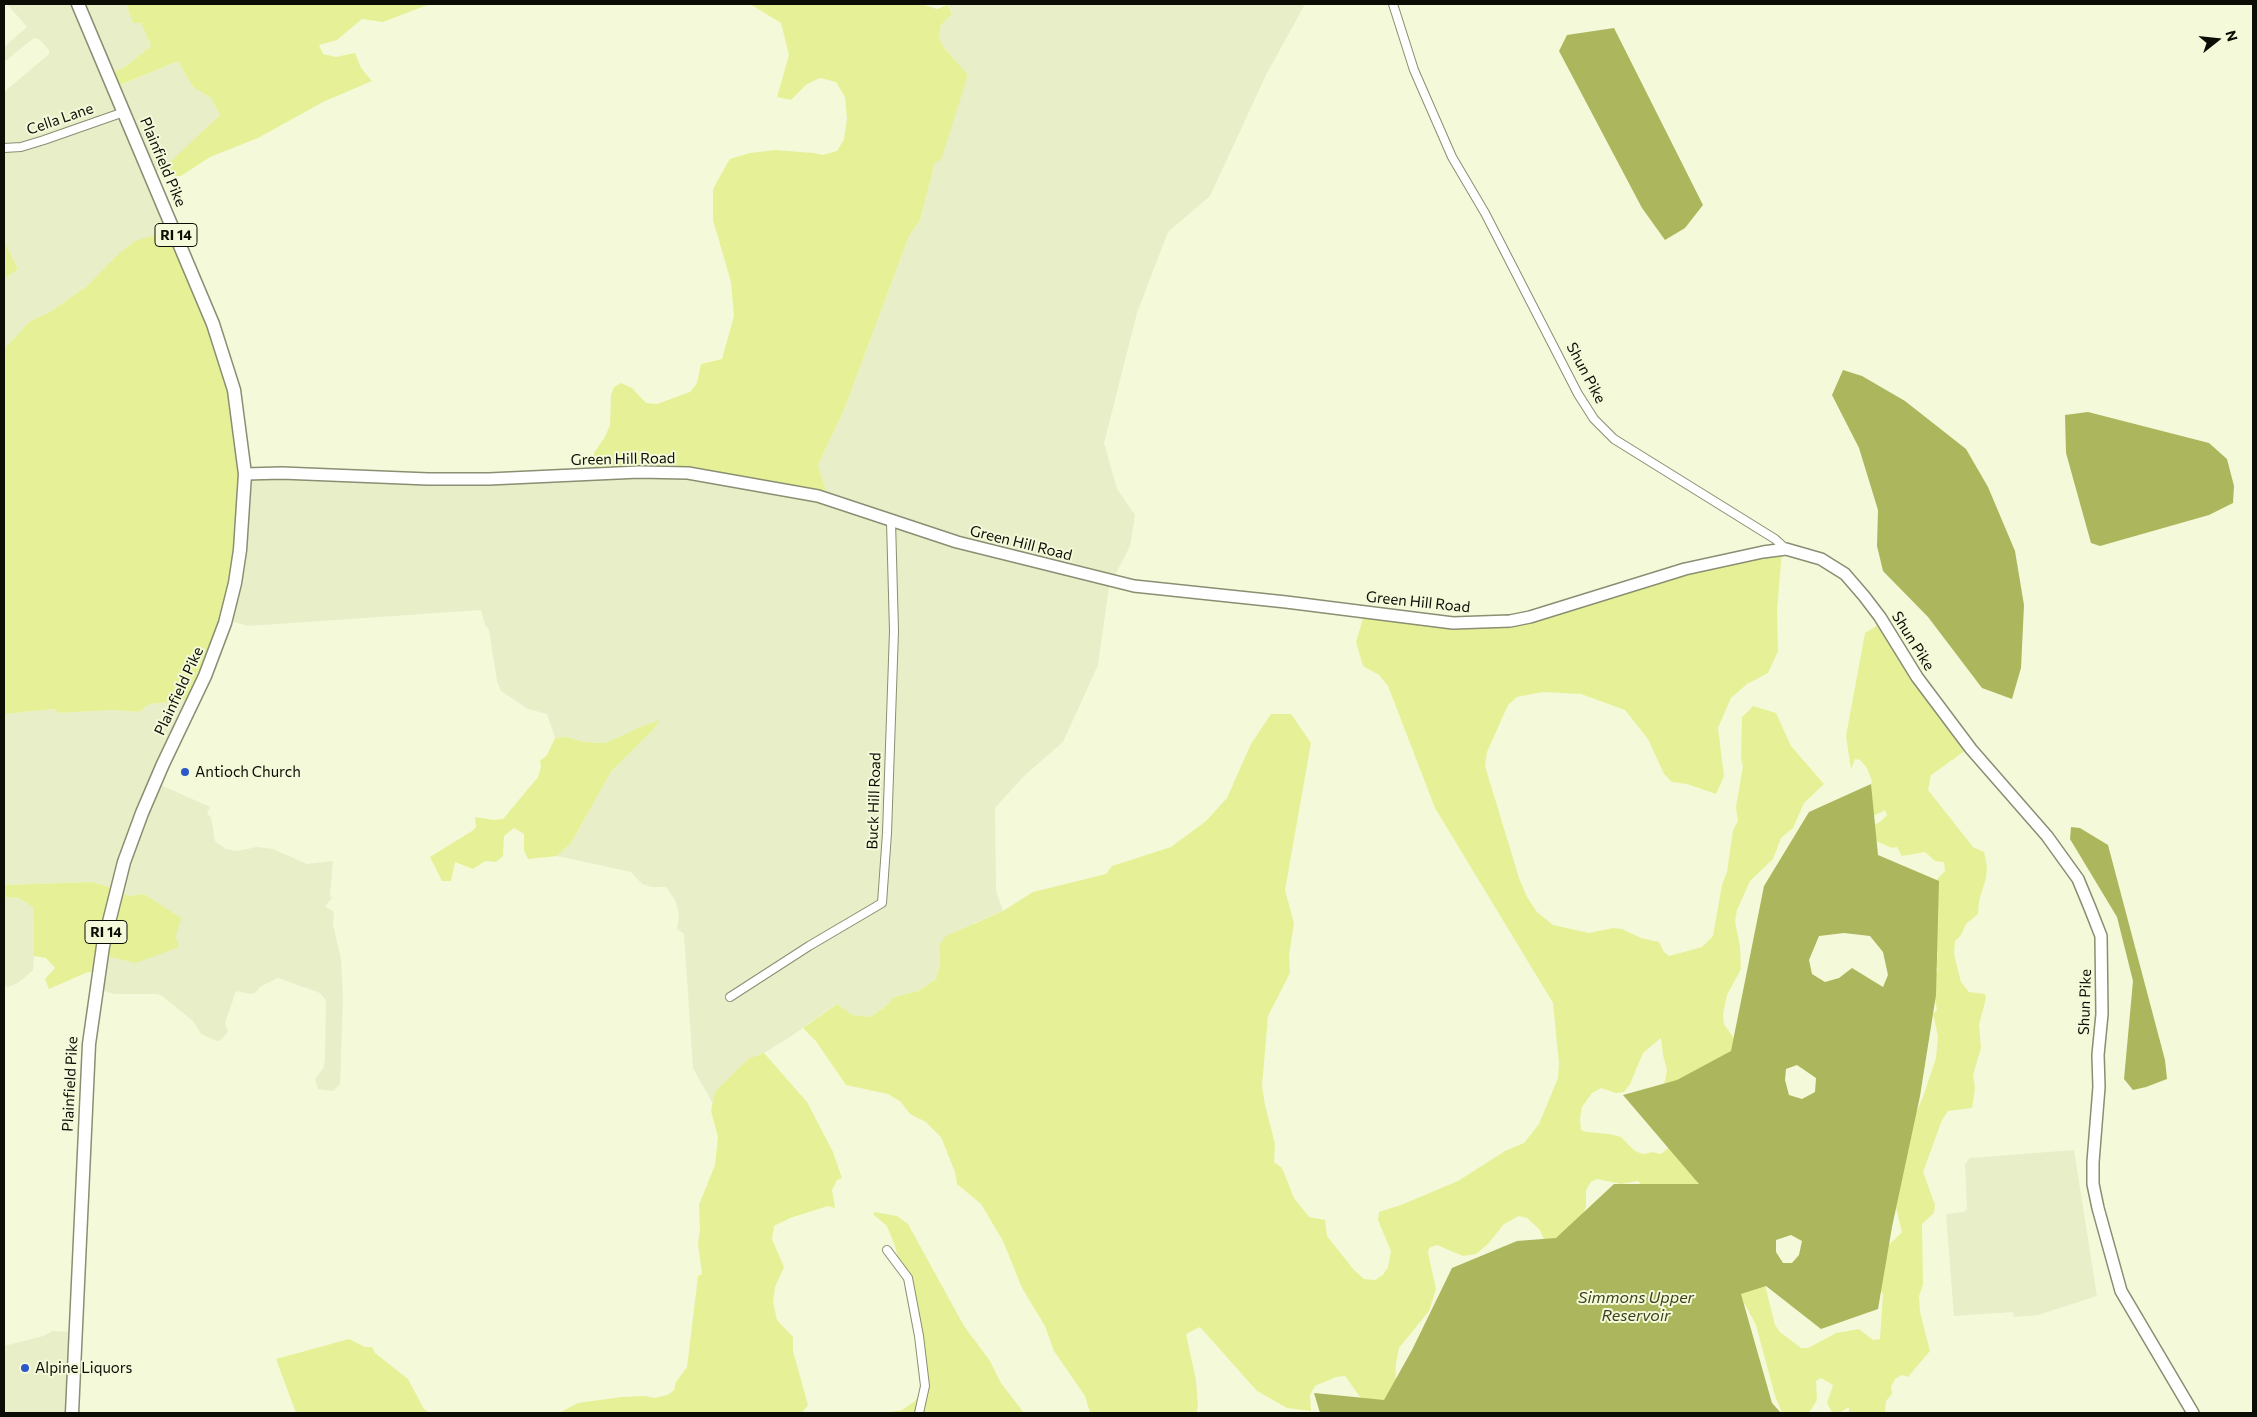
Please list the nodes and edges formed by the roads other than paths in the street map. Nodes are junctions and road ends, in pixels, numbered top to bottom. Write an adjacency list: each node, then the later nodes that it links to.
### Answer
1 (78, 4): 3 (main road, Plainfield Pike / RI 14)
2 (1393, 4): 7 (street, Shun Pike)
3 (124, 112): 4 (street, Cella Lane); 5 (main road, Plainfield Pike / RI 14)
4 (4, 148)
5 (244, 474): 6 (main road, Green Hill Road); 10 (main road, Plainfield Pike / RI 14)
6 (891, 521): 7 (main road, Green Hill Road); 8 (street, Buck Hill Road)
7 (1786, 550): 12 (main road, Shun Pike)
8 (730, 997)
9 (887, 1250): 11 (street)
10 (72, 1413)
11 (919, 1413)
12 (2193, 1413)

